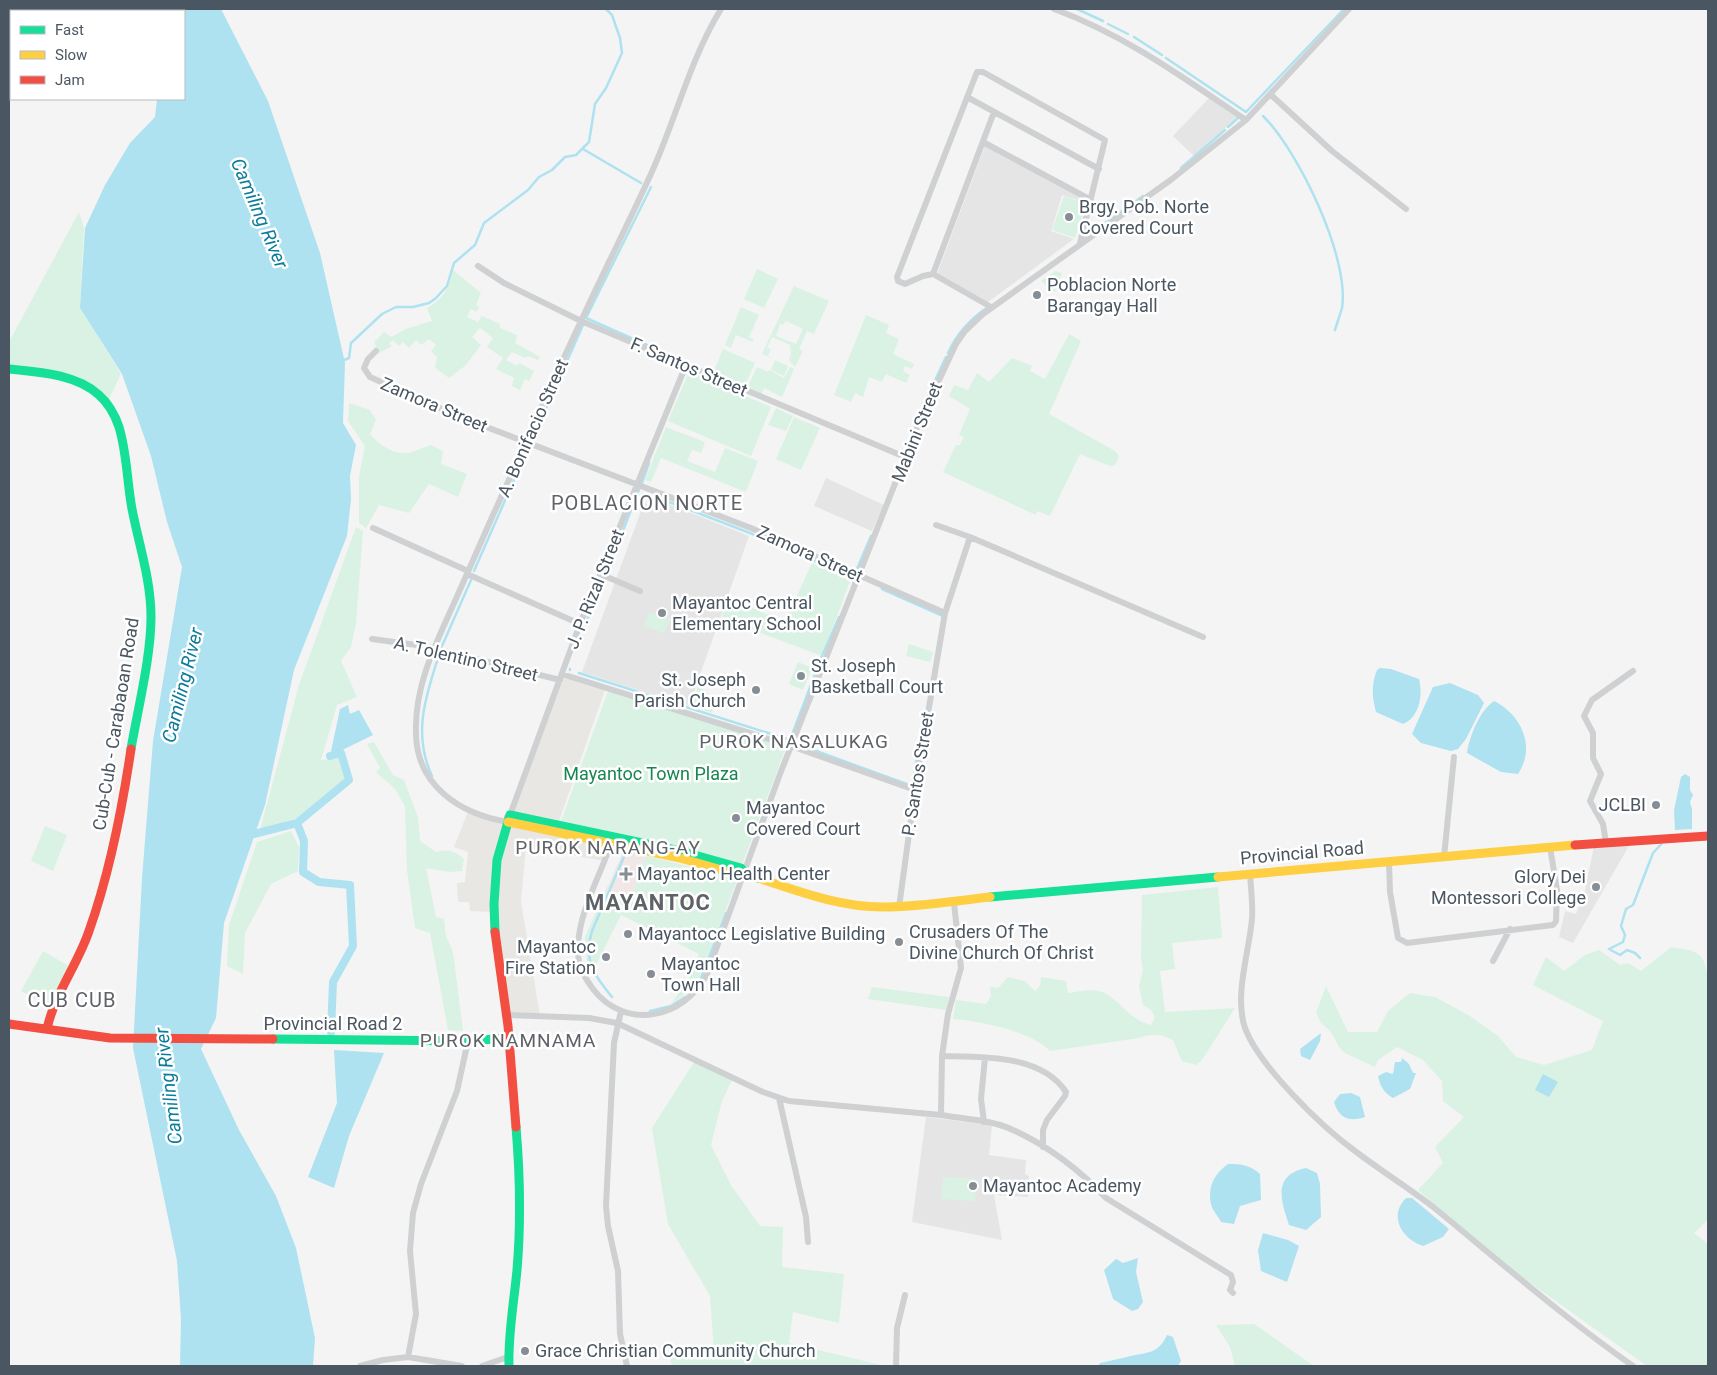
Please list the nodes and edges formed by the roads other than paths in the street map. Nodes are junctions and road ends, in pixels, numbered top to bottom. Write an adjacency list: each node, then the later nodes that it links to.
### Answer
1 (722, 9): 16 (street, A. Bonifacio Street)
2 (1054, 9): 7 (street)
3 (1349, 9): 4 (street, Mabini Street)
4 (1270, 94): 7 (street, Mabini Street); 11 (street)
5 (967, 98): 6 (street); 9 (street); 14 (street)
6 (994, 112): 8 (street); 9 (street)
7 (1246, 120): 12 (street, Mabini Street)
8 (983, 142): 10 (street); 14 (street)
9 (1099, 170): 10 (street)
10 (1091, 200): 12 (street)
11 (1406, 209)
12 (1080, 243): 15 (street, Mabini Street)
13 (478, 266): 16 (street, F. Santos Street)
14 (933, 274): 15 (street)
15 (991, 308): 21 (street, Mabini Street)
16 (581, 321): 18 (street, F. Santos Street); 20 (street, A. Bonifacio Street)
17 (376, 351): 20 (street, Zamora Street)
18 (686, 365): 21 (street, F. Santos Street); 22 (street, J. P. Rizal Street)
19 (9, 369): 57 (main road, Cub-Cub - Carabaoan Road)
20 (526, 443): 22 (street, Zamora Street); 26 (street, A. Bonifacio Street)
21 (905, 457): 28 (street, Mabini Street)
22 (637, 484): 27 (street, J. P. Rizal Street); 28 (street, Zamora Street)
23 (936, 526): 25 (street)
24 (373, 528): 26 (street)
25 (970, 537): 30 (street, P. Santos Street); 32 (street)
26 (467, 573): 31 (street); 34 (street, A. Bonifacio Street)
27 (600, 574): 29 (street); 31 (street, J. P. Rizal Street)
28 (858, 576): 30 (street, Zamora Street); 37 (street, Mabini Street)
29 (640, 590)
30 (945, 613): 39 (street, P. Santos Street)
31 (580, 624): 36 (street, J. P. Rizal Street)
32 (1203, 636)
33 (372, 640): 34 (street, A. Tolentino Street)
34 (434, 648): 36 (street, A. Tolentino Street); 40 (street, A. Bonifacio Street)
35 (1633, 671): 43 (street)
36 (561, 677): 37 (street, A. Tolentino Street); 40 (street, J. P. Rizal Street)
37 (792, 746): 39 (street, A. Tolentino Street); 47 (street, Mabini Street)
38 (1454, 757): 45 (street)
39 (915, 790): 50 (street, P. Santos Street)
40 (506, 819): 42 (main road, Provincial Road); 54 (main road)
41 (1708, 836): 43 (main road, Provincial Road)
42 (613, 840): 47 (main road, Provincial Road); 53 (street)
43 (1606, 843): 44 (main road, Provincial Road)
44 (1550, 847): 45 (main road, Provincial Road); 51 (street)
45 (1444, 856): 46 (main road, Provincial Road)
46 (1389, 862): 48 (main road, Provincial Road); 51 (street)
47 (745, 873): 50 (main road, Provincial Road); 53 (street, Mabini Street)
48 (1250, 874): 49 (main road, Provincial Road); 76 (street)
49 (954, 903): 50 (main road, Provincial Road); 60 (street)
50 (899, 907)
51 (1510, 929): 52 (street)
52 (1493, 961)
53 (621, 1011): 55 (street)
54 (507, 1015): 55 (street); 58 (main road)
55 (617, 1023): 62 (street); 74 (street)
56 (9, 1024): 57 (main road, Provincial Road 2)
57 (47, 1028): 59 (main road, Provincial Road 2)
58 (509, 1038): 59 (main road, Provincial Road 2); 70 (main road)
59 (468, 1041): 69 (street)
60 (942, 1056): 61 (street); 63 (street)
61 (984, 1058): 64 (street); 65 (street)
62 (779, 1098): 63 (street); 66 (street)
63 (941, 1115): 64 (street)
64 (984, 1122): 65 (street)
65 (1043, 1147): 67 (street)
66 (808, 1242)
67 (1232, 1293)
68 (905, 1295): 75 (street)
69 (408, 1356): 71 (street); 72 (street)
70 (509, 1362): 73 (street)
71 (360, 1366)
72 (462, 1366)
73 (482, 1366)
74 (627, 1366)
75 (896, 1366)
76 (1632, 1366)

